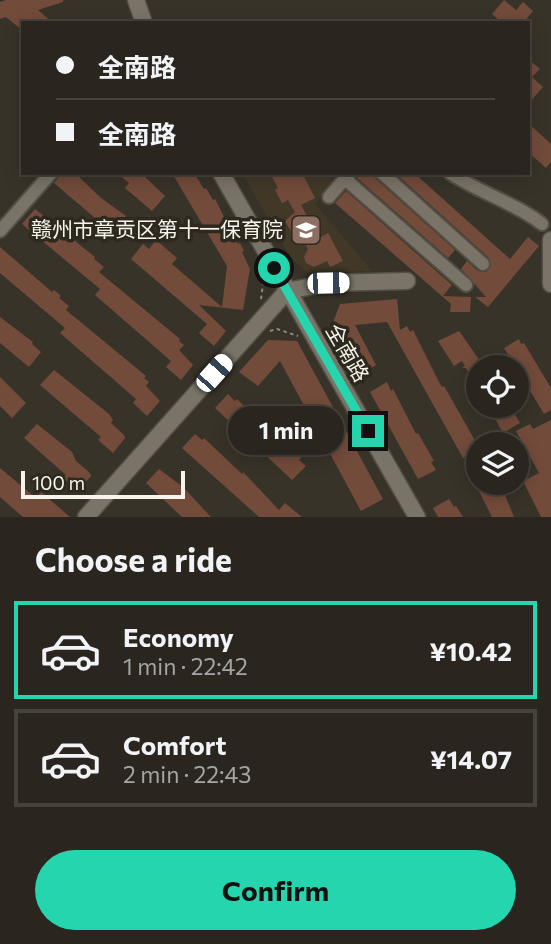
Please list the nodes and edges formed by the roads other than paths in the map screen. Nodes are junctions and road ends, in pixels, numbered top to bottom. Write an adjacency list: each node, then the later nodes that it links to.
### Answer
1 (136, 0): 2 (street)
2 (143, 21)
3 (49, 175): 10 (street)
4 (222, 175): 16 (street, 全南路)
5 (384, 175): 12 (street)
6 (453, 175): 9 (street)
7 (347, 176): 8 (street); 15 (street)
8 (329, 197)
9 (542, 224)
10 (0, 231)
11 (551, 240): 14 (street)
12 (483, 264)
13 (407, 281): 16 (street)
14 (551, 284)
15 (466, 285)
16 (287, 291): 17 (street); 18 (street, 全南路)
17 (86, 517)
18 (417, 517)

